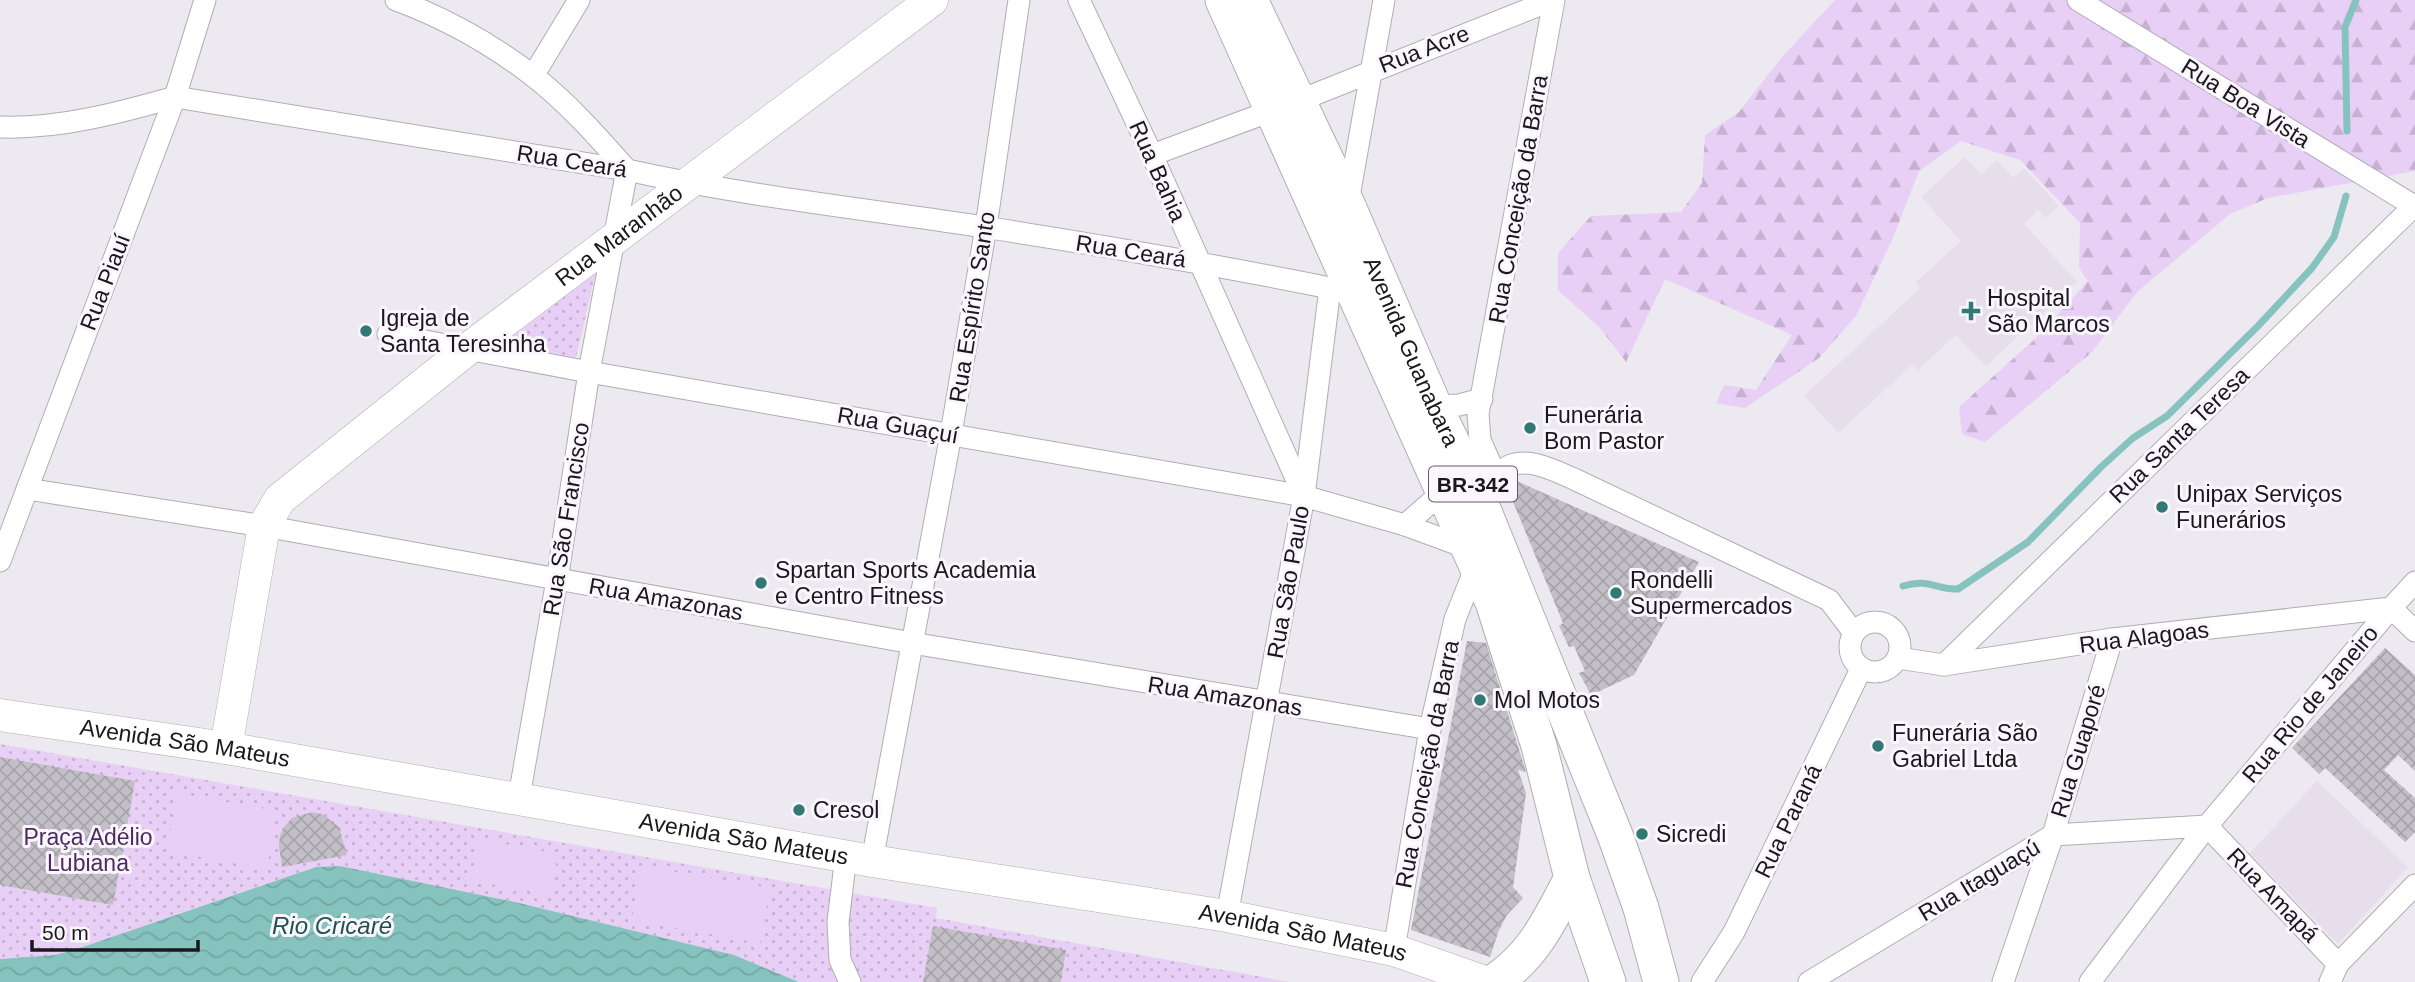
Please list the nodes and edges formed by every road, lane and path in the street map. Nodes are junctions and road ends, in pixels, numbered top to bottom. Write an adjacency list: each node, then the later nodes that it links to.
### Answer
1 (205, 0): 14 (street, Rua Piauí)
2 (396, 0): 13 (street)
3 (579, 0): 13 (street)
4 (932, 0): 19 (street, Rua Maranhão)
5 (1019, 0): 22 (street, Rua Espírito Santo)
6 (1079, 0): 17 (street, Rua Bahia)
7 (1223, 0): 15 (main road, Avenida Guanabara / BR-342)
8 (1250, 0): 15 (main road, Avenida Guanabara / BR-342)
9 (1384, 0): 12 (street)
10 (1553, 0): 12 (street, Rua Acre); 29 (street, Rua Conceição da Barra)
11 (2080, 1): 21 (street, Rua Boa Vista)
12 (1372, 70): 15 (street, Rua Acre); 20 (street)
13 (533, 76): 18 (street)
14 (175, 97): 16 (street, Rua Ceará); 18 (street, Rua Ceará); 33 (street, Rua Piauí)
15 (1285, 106): 17 (street, Rua Acre); 20 (main road, Avenida Guanabara / BR-342); 25 (main road, Avenida Guanabara / BR-342)
16 (0, 127)
17 (1152, 155): 24 (street, Rua Bahia)
18 (627, 170): 19 (street, Rua Ceará); 23 (street, Rua São Francisco)
19 (688, 183): 22 (street, Rua Ceará); 23 (street, Rua Maranhão)
20 (1347, 204): 30 (main road, Avenida Guanabara / BR-342)
21 (2414, 205): 49 (street, Rua Santa Teresa)
22 (986, 227): 24 (street, Rua Ceará); 31 (street, Rua Espírito Santo)
23 (614, 241): 27 (street, Rua Maranhão); 28 (street, Rua São Francisco)
24 (1199, 262): 25 (street, Rua Ceará); 34 (street, Rua Bahia)
25 (1340, 284): 32 (main road, Avenida Guanabara / BR-342); 34 (street, Rua São Paulo)
26 (388, 334): 27 (street, Rua Guaçuí)
27 (468, 348): 28 (street, Rua Guaçuí); 36 (street, Rua Maranhão)
28 (589, 372): 31 (street, Rua Guaçuí); 39 (street, Rua São Francisco)
29 (1482, 399): 30 (street); 32 (street, Rua Conceição da Barra)
30 (1434, 405): 32 (main road, Avenida Guanabara / BR-342)
31 (951, 434): 34 (street, Rua Guaçuí); 47 (street, Rua Espírito Santo)
32 (1471, 485): 35 (street); 37 (main road, Avenida Guanabara / BR-342); 45 (street); 69 (main road, Avenida Guanabara / BR-342)
33 (27, 489): 36 (street, Rua Amazonas); 38 (street, Rua Piauí)
34 (1304, 496): 35 (street, Rua Guaçuí); 51 (street, Rua São Paulo)
35 (1405, 525): 37 (street)
36 (264, 526): 39 (street, Rua Amazonas); 54 (street, Rua Maranhão)
37 (1473, 556): 41 (main road, Avenida Guanabara / BR-342); 43 (street)
38 (0, 561)
39 (557, 580): 47 (street, Rua Amazonas); 55 (street, Rua São Francisco)
40 (2415, 582): 42 (street, Rua Rio de Janeiro)
41 (1493, 602): 43 (street, Rua Conceição da Barra); 59 (main road, Avenida Guanabara / BR-342)
42 (2391, 608): 44 (street); 46 (street, Rua Alagoas); 56 (street, Rua Rio de Janeiro)
43 (1455, 619): 53 (street, Rua Conceição da Barra)
44 (2415, 631)
45 (1854, 633): 48 (street); 50 (street)
46 (2112, 639): 49 (street, Rua Alagoas); 57 (street, Rua Guaporé)
47 (912, 643): 51 (street, Rua Amazonas); 58 (street, Rua Espírito Santo)
48 (1898, 658): 49 (street, Rua Alagoas); 50 (street)
49 (1944, 665)
50 (1861, 669): 64 (street, Rua Paraná)
51 (1266, 703): 53 (street, Rua Amazonas); 61 (street, Rua São Paulo)
52 (0, 715): 54 (street, Avenida São Mateus)
53 (1430, 729): 62 (street, Rua Conceição da Barra)
54 (226, 748): 55 (street, Avenida São Mateus)
55 (519, 797): 58 (street, Avenida São Mateus)
56 (2207, 827): 57 (street, Rua Itaguaçú); 63 (street, Rua Amapá); 73 (street, Rua Rio de Janeiro)
57 (2053, 835): 71 (street, Rua Itaguaçú); 72 (street, Rua Guaporé)
58 (859, 858): 61 (street, Avenida São Mateus); 65 (street, Rua Espírito Santo)
59 (1572, 878): 67 (main road); 68 (main road, Avenida Guanabara / BR-342)
60 (2415, 885): 63 (street)
61 (1227, 916): 62 (street, Avenida São Mateus)
62 (1394, 950): 66 (street, Avenida São Mateus)
63 (2334, 973)
64 (1706, 977): 70 (street, Rua Paraná)
65 (850, 982)
66 (1485, 982)
67 (1494, 982)
68 (1608, 982)
69 (1661, 982)
70 (1690, 982)
71 (1809, 982)
72 (2003, 982)
73 (2090, 982)

